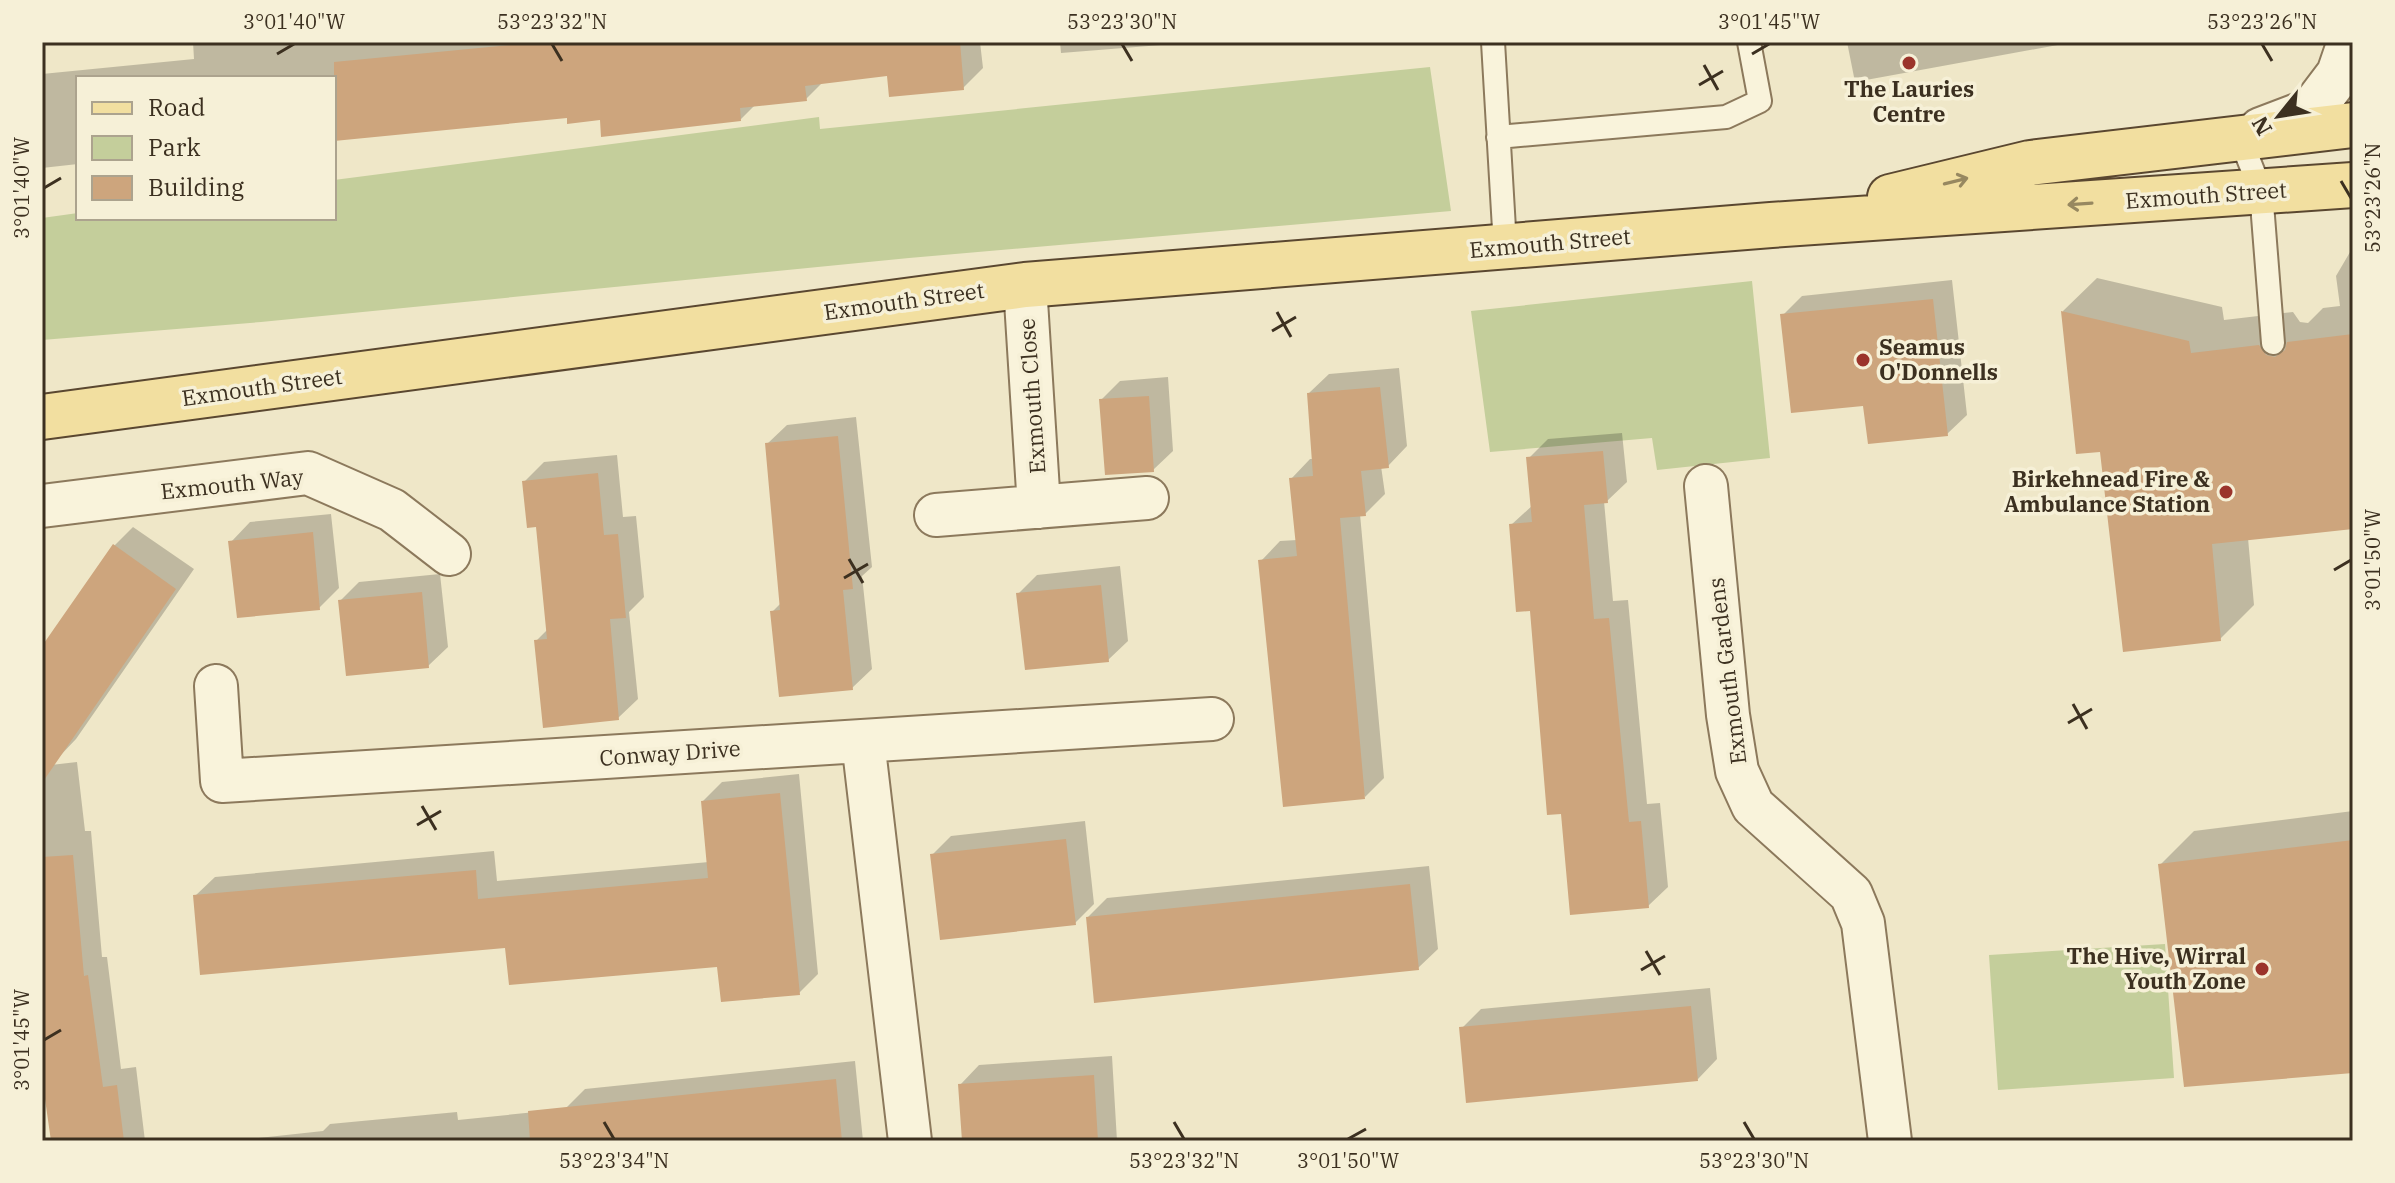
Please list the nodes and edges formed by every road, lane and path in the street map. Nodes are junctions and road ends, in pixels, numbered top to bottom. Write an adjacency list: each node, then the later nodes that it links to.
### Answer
1 (1493, 42): 5 (lane)
2 (1749, 42): 5 (lane)
3 (2350, 42): 6 (street)
4 (2353, 125): 6 (main road, Exmouth Street)
5 (1498, 137): 10 (lane)
6 (2240, 138): 8 (lane); 9 (main road, Exmouth Street, one-way to 6)
7 (2353, 185): 8 (main road, Exmouth Street)
8 (2261, 191): 9 (main road, Exmouth Street, one-way to 9); 12 (lane)
9 (1771, 225): 10 (main road, Exmouth Street)
10 (1505, 246): 11 (main road, Exmouth Street)
11 (1025, 285): 13 (main road, Exmouth Street); 17 (street, Exmouth Close)
12 (2273, 343)
13 (42, 417)
14 (1706, 486): 24 (street, Exmouth Gardens)
15 (1147, 498): 17 (street)
16 (42, 506): 19 (street, Exmouth Way)
17 (1039, 507): 18 (street)
18 (936, 515)
19 (449, 554)
20 (216, 686): 22 (street, Conway Drive)
21 (1212, 719): 22 (street, Conway Drive)
22 (863, 741): 23 (street)
23 (910, 1141)
24 (1890, 1141)

